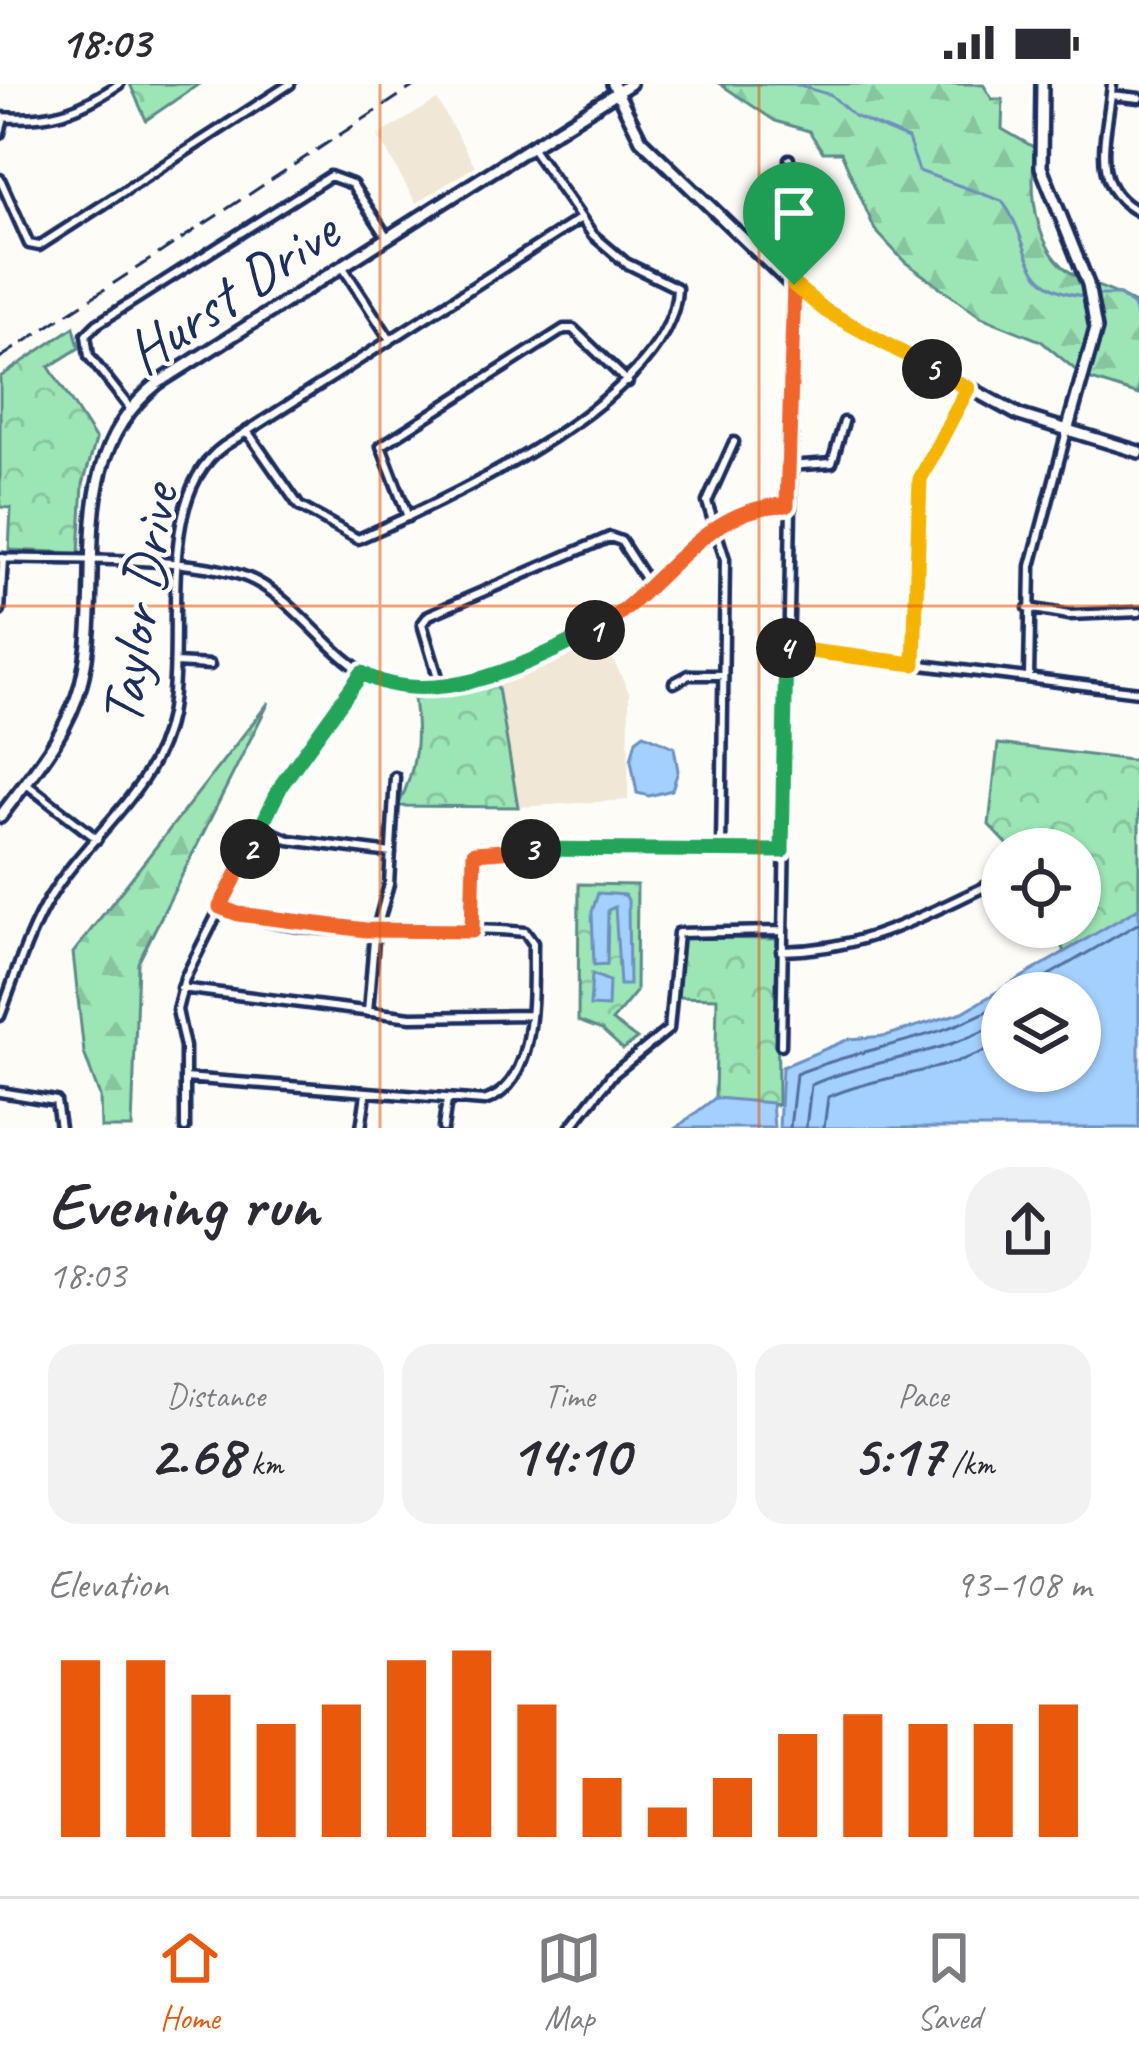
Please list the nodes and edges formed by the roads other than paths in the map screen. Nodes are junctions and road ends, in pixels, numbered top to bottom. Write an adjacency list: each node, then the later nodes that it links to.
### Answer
1 (119, 84): 11 (street)
2 (263, 84): 8 (street)
3 (290, 84): 8 (street)
4 (630, 84): 7 (street, Hurst Drive)
5 (1042, 84): 27 (street)
6 (1112, 84): 9 (street)
7 (614, 88): 13 (street, Hurst Drive); 20 (street)
8 (269, 93): 15 (street)
9 (1111, 95): 10 (street); 16 (street)
10 (1139, 98)
11 (2, 117): 12 (street)
12 (0, 133)
13 (530, 146): 17 (street); 18 (street, Hurst Drive)
14 (789, 159): 20 (street)
15 (0, 179)
16 (1139, 212)
17 (578, 220): 21 (street, Taylor Drive); 22 (street)
18 (387, 237): 19 (street, Hurst Drive); 24 (street)
19 (342, 266): 21 (street); 24 (street, Hurst Drive)
20 (794, 285): 23 (street); 30 (street)
21 (390, 340): 26 (street, Taylor Drive)
22 (628, 382): 32 (street); 32 (street)
23 (968, 388): 27 (street); 43 (street)
24 (130, 409): 35 (street, Hurst Drive)
25 (844, 422): 30 (street)
26 (247, 431): 32 (street); 36 (street, Taylor Drive)
27 (1066, 431): 29 (street); 38 (street)
28 (734, 442): 33 (street)
29 (1139, 452)
30 (788, 466): 31 (street)
31 (787, 505): 33 (street); 41 (street)
32 (408, 517)
33 (715, 525): 37 (street); 46 (street)
34 (1, 558): 35 (street); 39 (street)
35 (89, 562): 36 (street); 52 (street, Hurst Drive)
36 (180, 567): 42 (street, Taylor Drive); 45 (street)
37 (651, 588): 49 (street); 49 (street)
38 (1028, 608): 40 (street); 47 (street)
39 (0, 611)
40 (1139, 612)
41 (785, 648): 43 (street); 57 (street)
42 (175, 663): 44 (street); 55 (street, Taylor Drive)
43 (914, 664): 47 (street)
44 (210, 665)
45 (362, 673): 49 (street); 54 (street)
46 (723, 675): 48 (street); 56 (street)
47 (1029, 678): 50 (street)
48 (674, 682)
49 (442, 687)
50 (1139, 692)
51 (395, 777): 58 (street)
52 (26, 783): 53 (street, Hurst Drive); 55 (street)
53 (0, 817)
54 (261, 828): 58 (street); 60 (street)
55 (97, 838): 68 (street, Taylor Drive)
56 (721, 850): 57 (street); 62 (street)
57 (782, 851): 63 (street)
58 (391, 853): 61 (street)
59 (981, 889): 64 (street)
60 (220, 907): 61 (street); 65 (street)
61 (377, 930): 62 (street); 66 (street)
62 (472, 931): 67 (street)
63 (781, 931): 64 (street); 78 (street)
64 (781, 951): 69 (street)
65 (181, 988): 66 (street); 70 (street)
66 (368, 1012): 67 (street)
67 (531, 1015): 73 (street)
68 (0, 1016)
69 (781, 1045)
70 (185, 1078): 72 (street); 75 (street)
71 (0, 1092): 74 (street)
72 (366, 1094): 73 (street); 76 (street)
73 (446, 1100): 77 (street)
74 (60, 1128)
75 (185, 1128)
76 (362, 1128)
77 (442, 1128)
78 (570, 1128)

